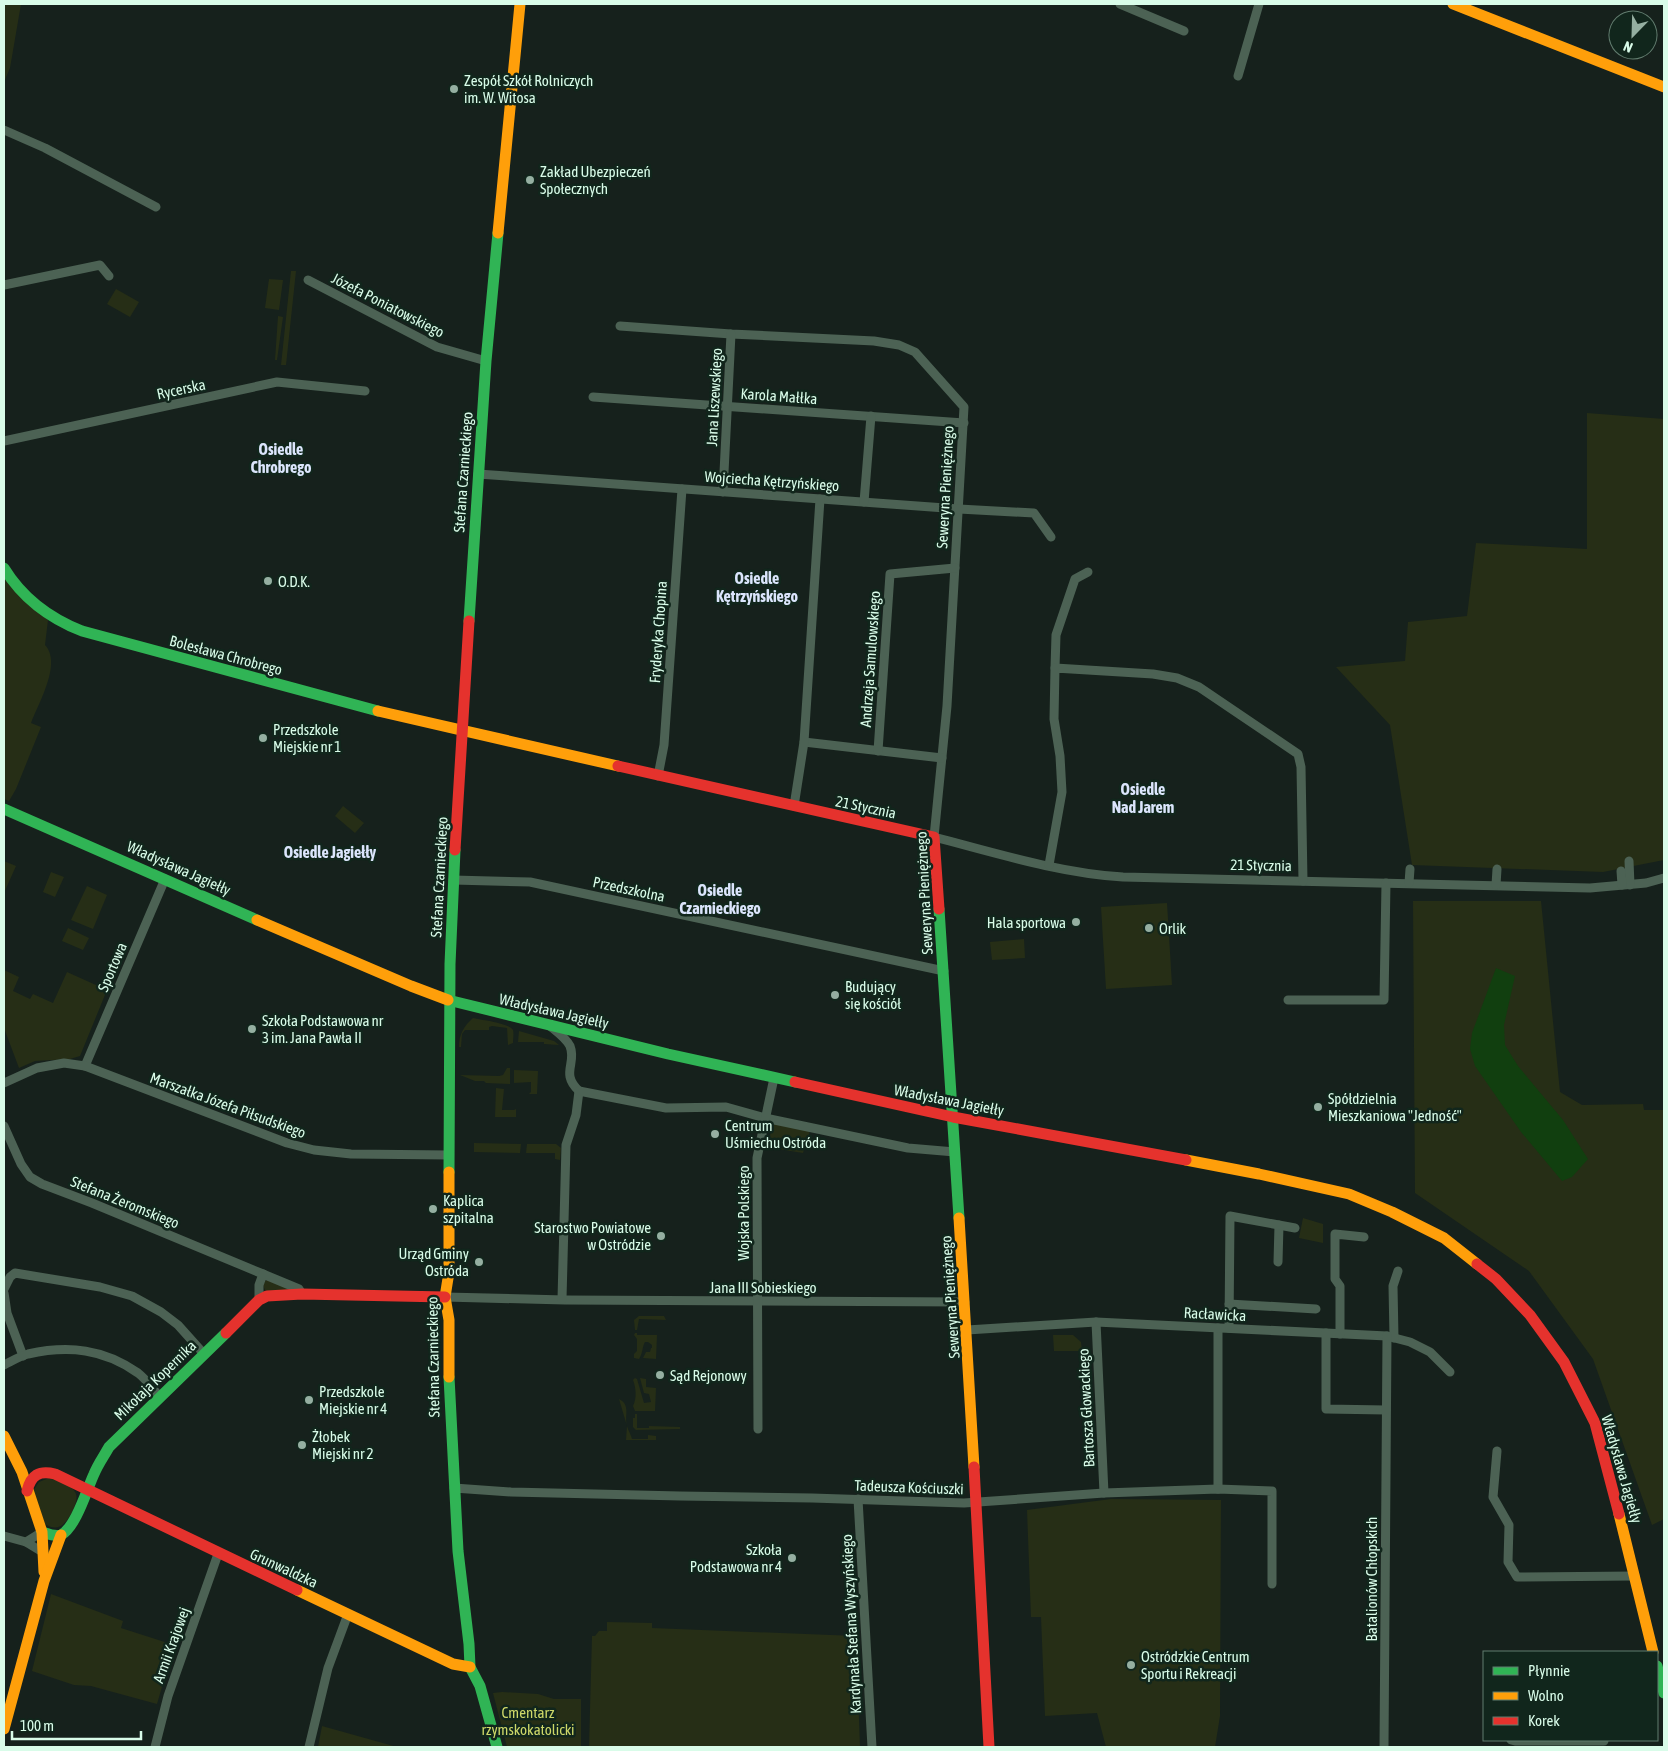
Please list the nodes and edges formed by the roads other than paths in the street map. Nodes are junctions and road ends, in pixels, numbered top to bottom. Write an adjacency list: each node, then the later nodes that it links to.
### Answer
1 (520, 4): 16 (street, Stefana Czarnieckiego)
2 (1120, 4): 5 (street)
3 (1259, 4): 7 (street)
4 (1453, 4): 8 (street)
5 (1134, 6): 6 (street)
6 (1184, 31)
7 (1238, 76)
8 (1664, 87)
9 (4, 130): 10 (street)
10 (156, 207)
11 (109, 276): 13 (street)
12 (308, 280): 16 (street, Józefa Poniatowskiego)
13 (4, 285)
14 (620, 326): 15 (street, Seweryna Pieniężnego)
15 (731, 334): 19 (street, Jana Liszewskiego); 21 (street, Seweryna Pieniężnego)
16 (486, 361): 23 (street, Stefana Czarnieckiego)
17 (365, 391): 22 (street, Rycerska)
18 (593, 396): 19 (street, Karola Małłka)
19 (728, 406): 20 (street, Karola Małłka); 25 (street, Jana Liszewskiego)
20 (871, 416): 21 (street, Karola Małłka); 27 (street)
21 (964, 423): 28 (street, Seweryna Pieniężnego)
22 (4, 441)
23 (478, 474): 24 (street, Wojciecha Kętrzyńskiego); 34 (street, Stefana Czarnieckiego)
24 (682, 489): 25 (street, Wojciecha Kętrzyńskiego); 38 (street, Fryderyka Chopina)
25 (723, 492): 26 (street, Wojciecha Kętrzyńskiego)
26 (820, 499): 27 (street, Wojciecha Kętrzyńskiego); 35 (street)
27 (864, 502): 28 (street, Wojciecha Kętrzyńskiego)
28 (959, 509): 29 (street, Wojciecha Kętrzyńskiego); 31 (street, Seweryna Pieniężnego)
29 (1051, 537)
30 (4, 568): 34 (street, Bolesława Chrobrego)
31 (955, 568): 36 (street, Andrzeja Samulowskiego); 37 (street, Seweryna Pieniężnego)
32 (1088, 572): 33 (street)
33 (1055, 668): 43 (street); 50 (street)
34 (463, 731): 38 (street, 21 Stycznia); 49 (street, Stefana Czarnieckiego)
35 (804, 742): 36 (street, Andrzeja Samulowskiego); 39 (street)
36 (878, 751): 37 (street, Andrzeja Samulowskiego)
37 (942, 758): 41 (street, Seweryna Pieniężnego)
38 (658, 776): 39 (street, 21 Stycznia)
39 (794, 806): 41 (street, 21 Stycznia)
40 (4, 808): 47 (street, Władysława Jagiełły)
41 (934, 837): 43 (street, 21 Stycznia); 55 (street, Seweryna Pieniężnego)
42 (1629, 861): 54 (street)
43 (1048, 865): 50 (street, 21 Stycznia)
44 (1410, 868): 52 (street)
45 (1497, 869): 53 (street)
46 (1621, 871): 54 (street)
47 (165, 878): 57 (street, Władysława Jagiełły); 59 (street, Sportowa)
48 (1664, 878): 54 (street, 21 Stycznia)
49 (453, 880): 55 (street, Przedszkolna); 57 (street, Stefana Czarnieckiego)
50 (1303, 881): 51 (street, 21 Stycznia)
51 (1386, 883): 52 (street, 21 Stycznia); 56 (street)
52 (1409, 883): 53 (street, 21 Stycznia)
53 (1496, 885): 54 (street, 21 Stycznia)
54 (1626, 885)
55 (944, 971): 63 (street, Seweryna Pieniężnego)
56 (1288, 1000)
57 (450, 1001): 58 (street, Władysława Jagiełły); 67 (street, Stefana Czarnieckiego)
58 (548, 1024): 60 (street, Władysława Jagiełły); 62 (street)
59 (85, 1066): 61 (street, Marszałka Józefa Piłsudskiego); 67 (street, Marszałka Józefa Piłsudskiego)
60 (774, 1078): 63 (street, Władysława Jagiełły); 64 (street, Wojska Polskiego)
61 (4, 1083)
62 (579, 1091): 64 (street); 77 (street)
63 (953, 1117): 66 (street, Seweryna Pieniężnego); 114 (street, Władysława Jagiełły)
64 (765, 1118): 66 (street); 79 (street, Wojska Polskiego)
65 (4, 1126): 73 (street, Stefana Żeromskiego)
66 (955, 1152): 80 (street, Seweryna Pieniężnego)
67 (449, 1155): 76 (street, Stefana Czarnieckiego)
68 (1279, 1225): 69 (street); 71 (street); 81 (street)
69 (1295, 1228)
70 (1364, 1237): 88 (street)
71 (1278, 1262)
72 (1398, 1271): 89 (street, Batalionów Chłopskich)
73 (263, 1274): 75 (street); 78 (street)
74 (4, 1291): 90 (street); 91 (street)
75 (302, 1294): 76 (street); 78 (street)
76 (445, 1297): 77 (street, Jana III Sobieskiego); 101 (street, Stefana Czarnieckiego)
77 (562, 1299): 79 (street, Jana III Sobieskiego)
78 (259, 1300): 90 (street, Mikołaja Kopernika)
79 (757, 1300): 80 (street, Jana III Sobieskiego); 96 (street, Wojska Polskiego)
80 (965, 1302): 86 (street, Seweryna Pieniężnego)
81 (1229, 1304): 82 (street); 85 (street)
82 (1316, 1309)
83 (1096, 1322): 84 (street, Racławicka); 86 (street, Racławicka); 105 (street, Bartosza Głowackiego)
84 (1218, 1328): 85 (street, Racławicka); 102 (street)
85 (1229, 1328): 87 (street, Racławicka)
86 (967, 1330): 107 (street, Seweryna Pieniężnego)
87 (1326, 1333): 88 (street, Racławicka); 95 (street)
88 (1340, 1334): 89 (street, Racławicka)
89 (1390, 1337): 93 (street, Racławicka); 95 (street, Batalionów Chłopskich)
90 (204, 1354): 94 (street, Mikołaja Kopernika)
91 (23, 1356): 92 (street); 94 (street)
92 (4, 1365)
93 (1450, 1372)
94 (159, 1396): 104 (street, Mikołaja Kopernika)
95 (1386, 1410): 128 (street, Batalionów Chłopskich)
96 (758, 1429)
97 (4, 1436): 99 (street)
98 (1497, 1451): 114 (street)
99 (15, 1458): 100 (street); 103 (street)
100 (41, 1472): 103 (street); 104 (street)
101 (454, 1488): 106 (street, Tadeusza Kościuszki); 119 (street, Stefana Czarnieckiego)
102 (1218, 1489): 105 (street, Tadeusza Kościuszki); 116 (street, Tadeusza Kościuszki)
103 (27, 1491): 108 (street)
104 (86, 1491): 109 (street); 113 (street, Grunwaldzka)
105 (1104, 1494): 107 (street, Tadeusza Kościuszki)
106 (858, 1499): 107 (street, Tadeusza Kościuszki); 126 (street, Kardynała Stefana Wyszyńskiego)
107 (977, 1503): 127 (street, Seweryna Pieniężnego)
108 (42, 1532): 109 (street); 111 (street); 112 (street)
109 (61, 1535): 115 (street)
110 (4, 1536): 111 (street)
111 (26, 1542): 112 (street)
112 (44, 1553): 115 (street)
113 (218, 1554): 117 (street, Grunwaldzka); 123 (street, Armii Krajowej)
114 (1635, 1576): 118 (street, Władysława Jagiełły)
115 (44, 1582): 122 (street)
116 (1272, 1584)
117 (348, 1614): 119 (street, Grunwaldzka); 124 (street)
118 (1653, 1651)
119 (470, 1668): 125 (street, Stefana Czarnieckiego)
120 (1658, 1670): 121 (street)
121 (1664, 1693)
122 (4, 1728)
123 (155, 1747)
124 (309, 1747)
125 (497, 1747)
126 (872, 1747)
127 (988, 1747)
128 (1384, 1747)

